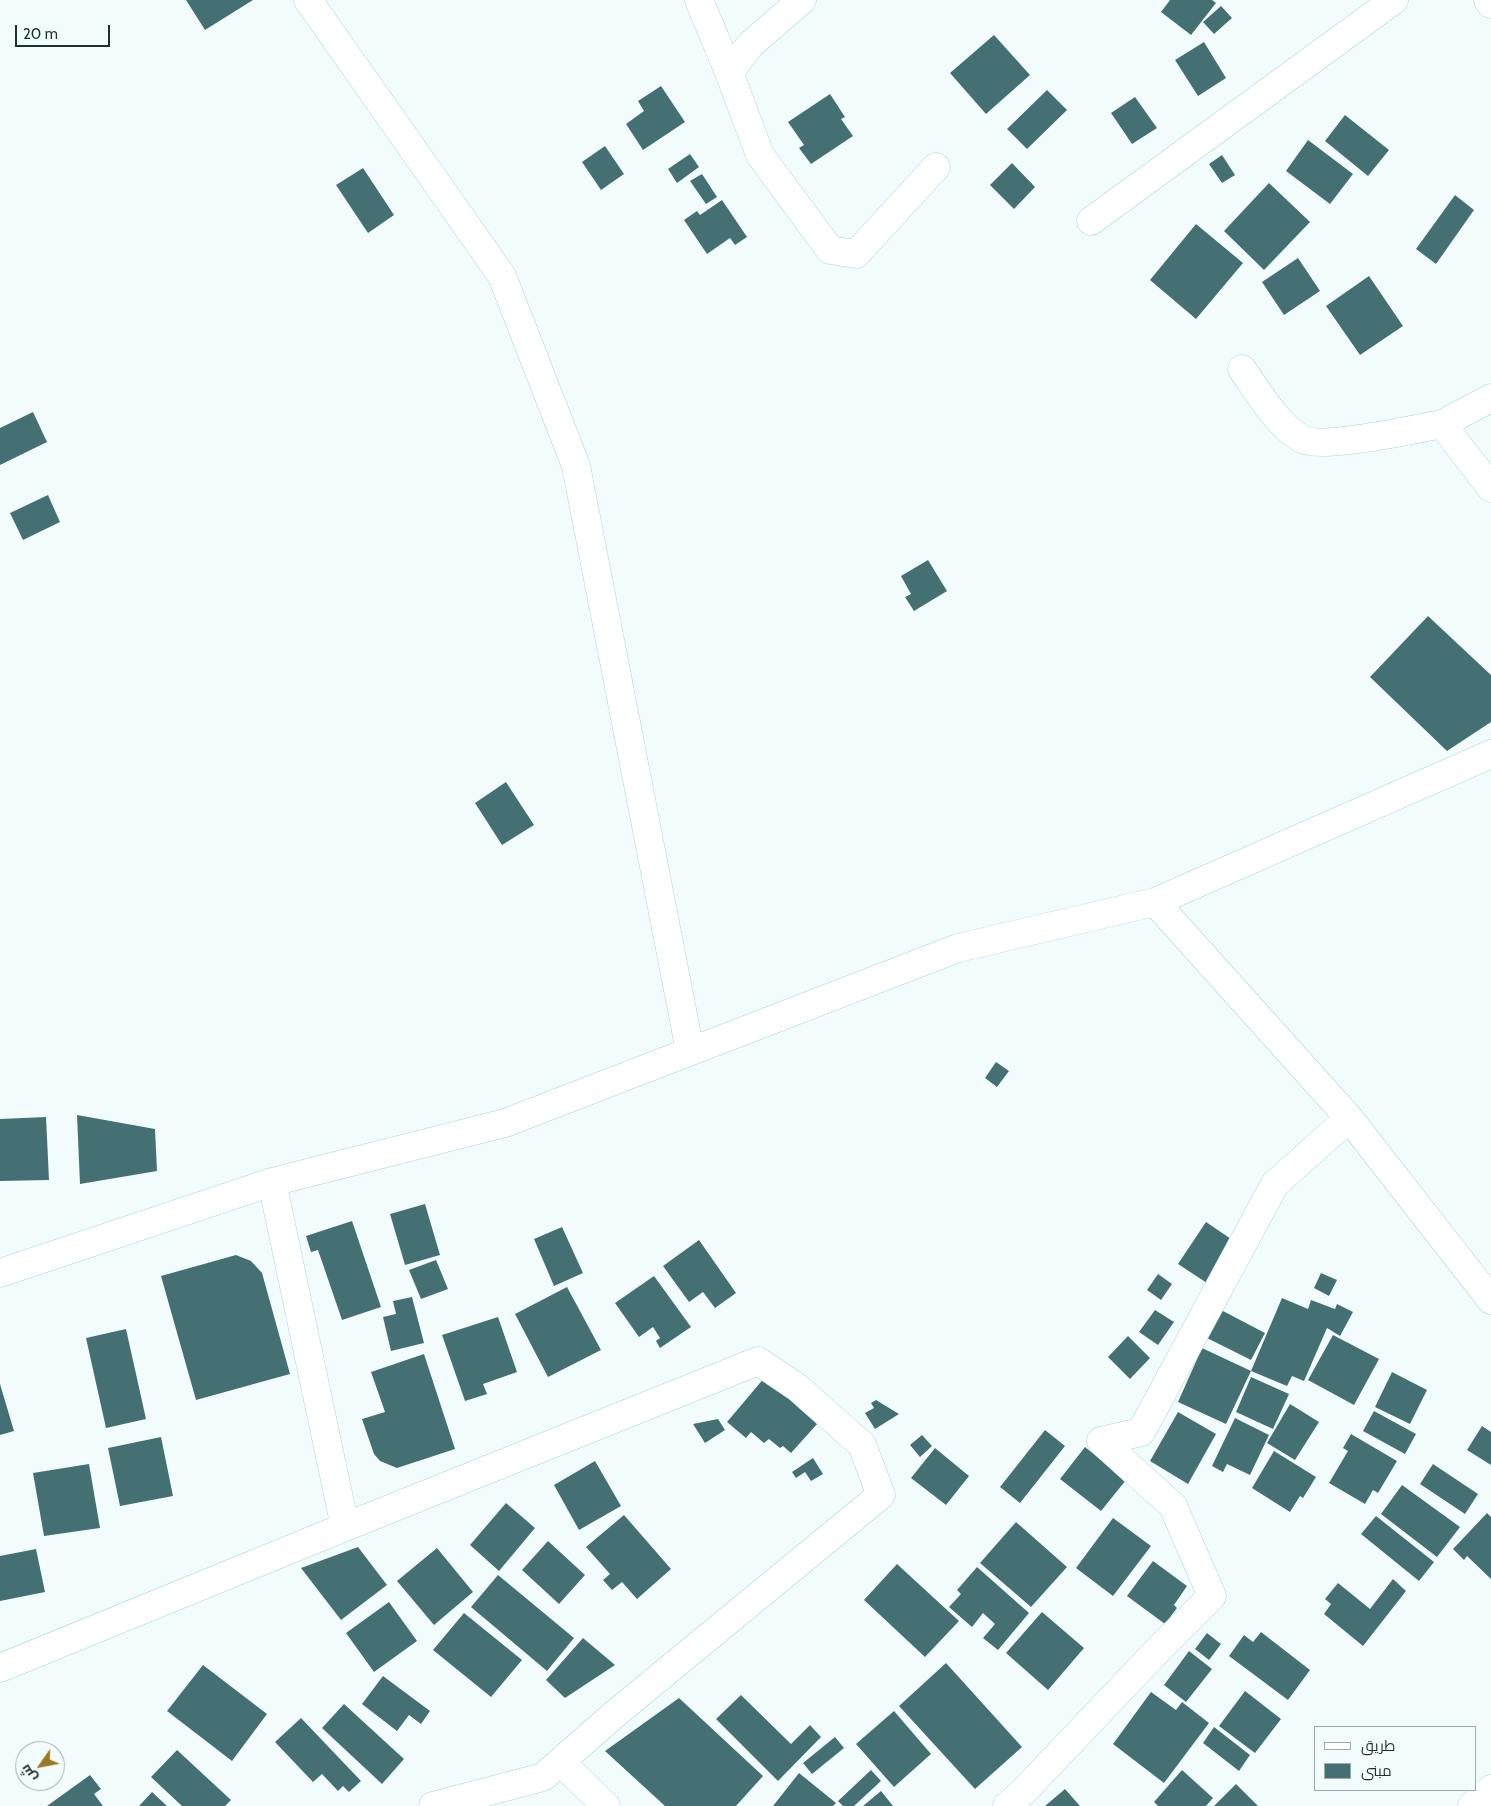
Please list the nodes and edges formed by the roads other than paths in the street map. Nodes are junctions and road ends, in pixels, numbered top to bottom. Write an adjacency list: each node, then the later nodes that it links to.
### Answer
1 (308, 0): 16 (street)
2 (699, 0): 7 (street)
3 (802, 0): 7 (street)
4 (1394, 0): 9 (street)
5 (1488, 0): 6 (street)
6 (1491, 4)
7 (729, 72): 8 (street)
8 (936, 167)
9 (1091, 221)
10 (1242, 369): 12 (street)
11 (1491, 398): 12 (street)
12 (1442, 424): 13 (street)
13 (1491, 488)
14 (1491, 754): 15 (street)
15 (1155, 902): 16 (street); 17 (street)
16 (690, 1051): 18 (street)
17 (1349, 1118): 20 (street); 27 (street)
18 (272, 1182): 19 (street); 21 (street)
19 (0, 1273)
20 (1490, 1298)
21 (345, 1527): 22 (street); 23 (street)
22 (0, 1668)
23 (561, 1762): 25 (street); 26 (street)
24 (1491, 1789): 28 (street)
25 (433, 1806)
26 (606, 1806)
27 (1007, 1806)
28 (1472, 1806)

